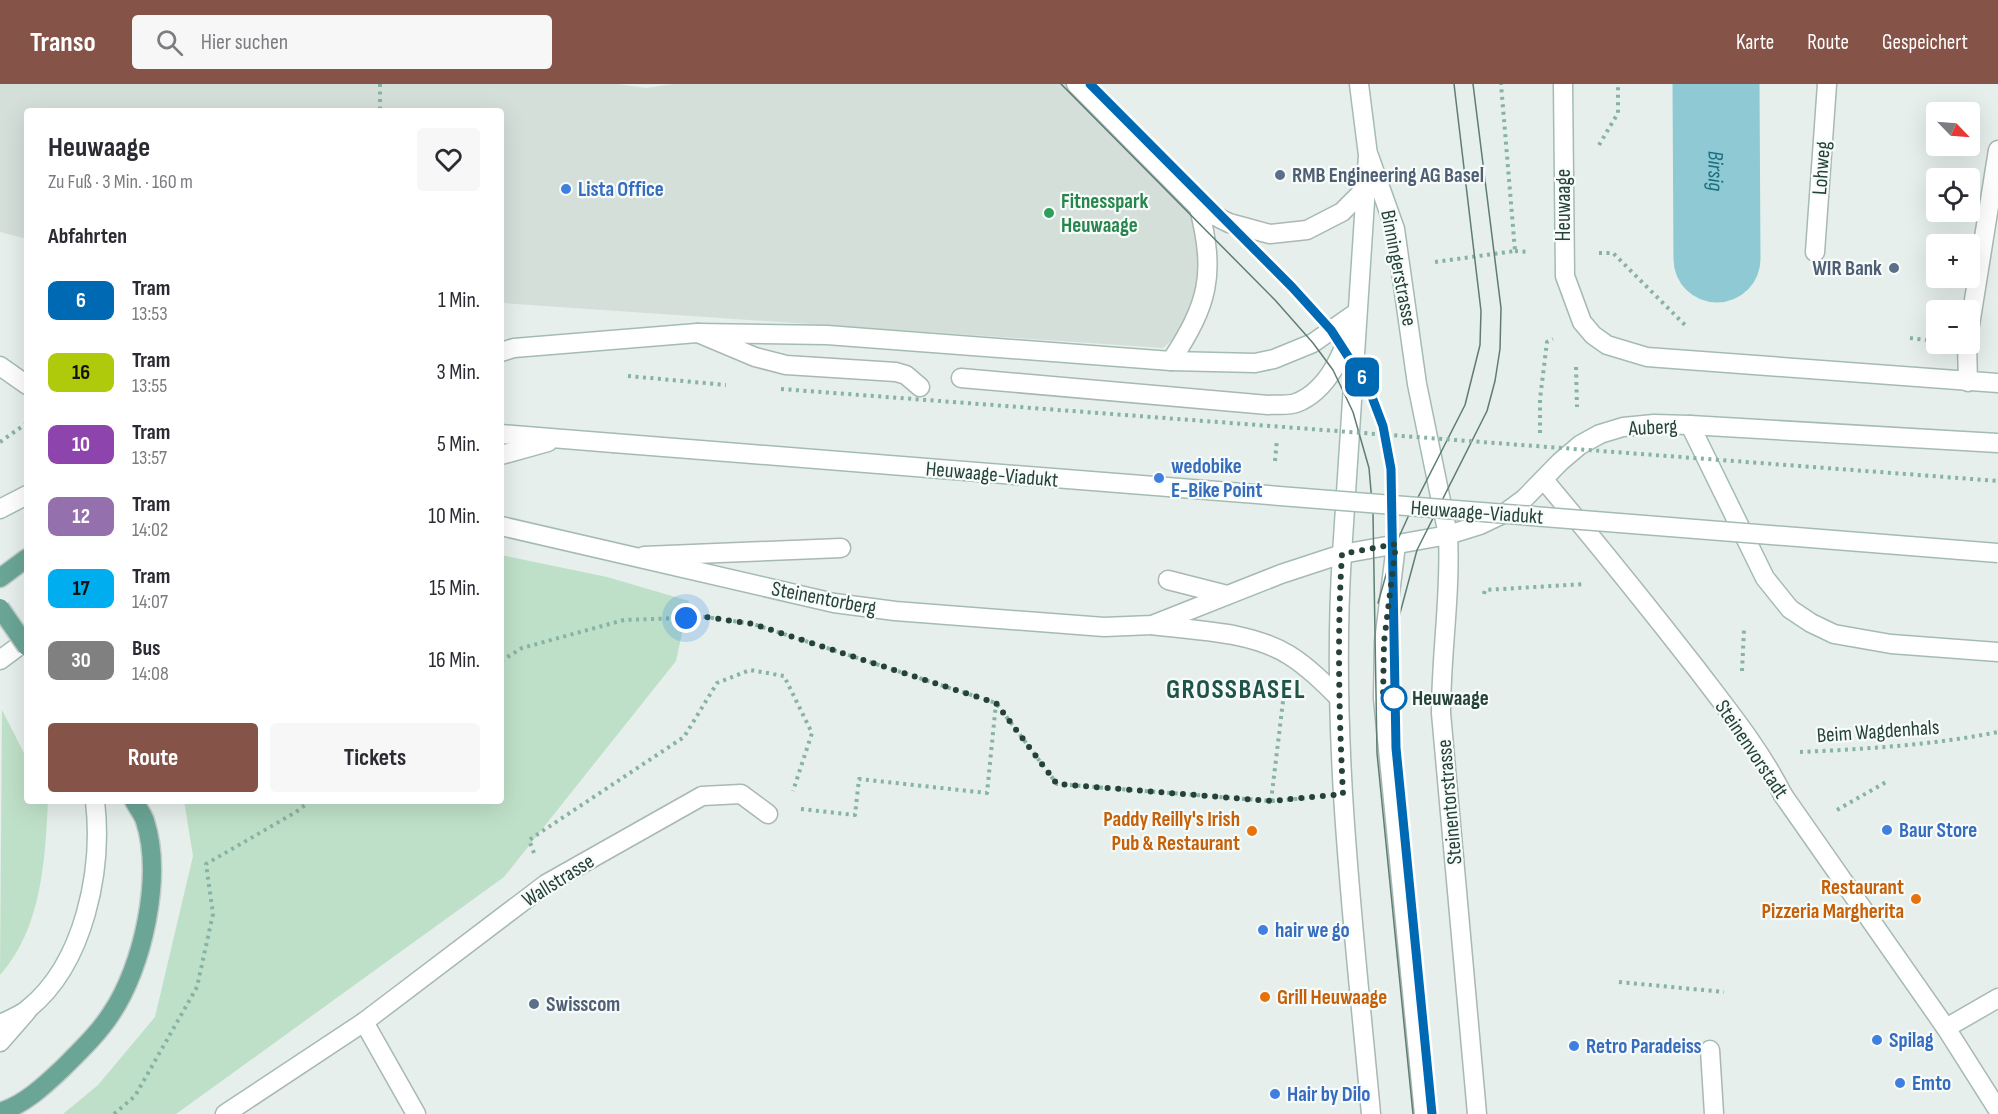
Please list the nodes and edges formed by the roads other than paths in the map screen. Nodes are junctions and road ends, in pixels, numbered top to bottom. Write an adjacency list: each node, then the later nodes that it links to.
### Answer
1 (1076, 84): 8 (main road)
2 (1359, 84): 6 (main road, Binningerstrasse)
3 (1563, 84): 19 (main road, Heuwaage)
4 (1827, 84): 9 (main road, Lohweg)
5 (1998, 150): 10 (main road)
6 (1368, 155): 7 (main road, Binningerstrasse); 21 (main road, Binningerstrasse)
7 (1365, 189): 8 (main road); 11 (main road, Binningerstrasse)
8 (1199, 208): 15 (main road)
9 (1815, 252)
10 (1974, 300)
11 (1357, 312): 15 (main road); 17 (main road); 36 (main road, Binningerstrasse)
12 (697, 333): 13 (main road); 15 (main road); 22 (main road)
13 (504, 351)
14 (1967, 354): 19 (main road)
15 (1171, 361)
16 (0, 366): 18 (main road)
17 (961, 378)
18 (24, 382)
19 (1968, 382): 20 (main road)
20 (1998, 383)
21 (1417, 384): 32 (main road, Steinentorstrasse)
22 (920, 387)
23 (1690, 425): 26 (main road, Auberg); 28 (main road, Auberg); 46 (main road)
24 (504, 434): 25 (main road, Heuwaage-Viadukt)
25 (560, 439): 27 (main road); 35 (main road, Heuwaage-Viadukt, bridge)
26 (1998, 443)
27 (504, 454)
28 (1544, 480): 32 (main road, Auberg); 56 (main road, Steinenvorstadt)
29 (24, 497): 30 (main road)
30 (0, 509)
31 (504, 527): 37 (main road, Steinentorberg)
32 (1448, 535): 33 (main road, Auberg); 65 (main road, Steinentorstrasse)
33 (1396, 544): 36 (main road, Auberg); 64 (main road)
34 (841, 548): 37 (main road)
35 (1998, 553)
36 (1342, 554): 41 (main road, Steinentorberg); 48 (main road)
37 (639, 557): 43 (main road, Steinentorberg)
38 (24, 560): 39 (main road)
39 (0, 578)
40 (1168, 580): 41 (main road)
41 (1227, 595): 43 (main road, Steinentorberg)
42 (0, 608): 45 (main road, bridge)
43 (1152, 625): 48 (main road, Steinentorberg)
44 (24, 642): 47 (main road)
45 (24, 643)
46 (1998, 652)
47 (0, 660)
48 (1339, 698): 63 (main road)
49 (95, 804): 53 (main road)
50 (136, 804): 60 (main road)
51 (768, 814): 54 (main road, Wallstrasse)
52 (1998, 998): 56 (main road)
53 (28, 1009): 55 (main road); 57 (main road)
54 (364, 1022): 61 (main road, Wallstrasse); 62 (main road)
55 (0, 1024)
56 (1946, 1028): 59 (main road, Steinenvorstadt)
57 (0, 1042)
58 (1710, 1050): 66 (main road)
59 (1998, 1110)
60 (8, 1111)
61 (225, 1114)
62 (416, 1114)
63 (1371, 1114)
64 (1424, 1114)
65 (1476, 1114)
66 (1714, 1114)

